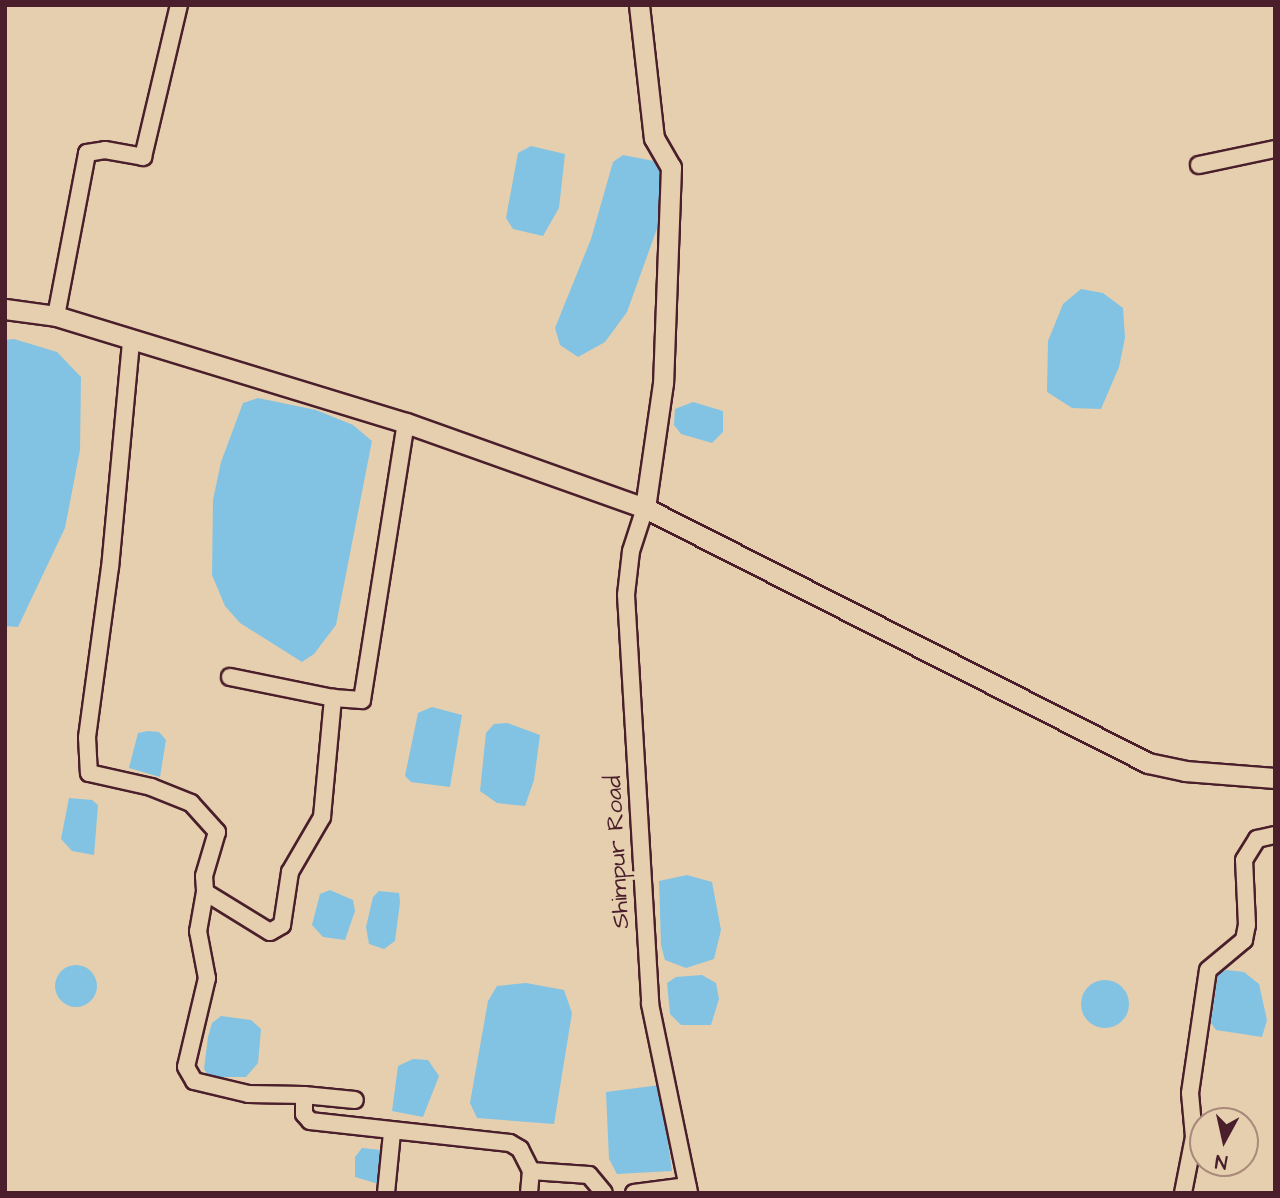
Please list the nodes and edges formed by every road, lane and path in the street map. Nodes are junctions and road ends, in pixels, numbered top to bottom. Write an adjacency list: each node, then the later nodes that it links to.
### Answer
1 (179, 5): 6 (street)
2 (639, 5): 9 (street)
3 (1275, 149): 4 (street)
4 (1199, 166)
5 (5, 309): 6 (street)
6 (56, 316): 7 (street)
7 (131, 342): 8 (street); 14 (street)
8 (406, 423): 9 (street); 11 (street)
9 (645, 508): 12 (street); 19 (street, Shimpur Road)
10 (230, 677): 11 (street)
11 (333, 698): 14 (street)
12 (1275, 778)
13 (1275, 835): 24 (street)
14 (205, 892): 15 (street)
15 (304, 1095): 16 (street); 17 (street)
16 (355, 1100)
17 (393, 1133): 18 (street); 20 (street)
18 (531, 1171): 21 (street); 22 (street)
19 (688, 1189): 23 (street)
20 (386, 1193)
21 (529, 1193)
22 (604, 1193)
23 (634, 1193)
24 (1183, 1193)

